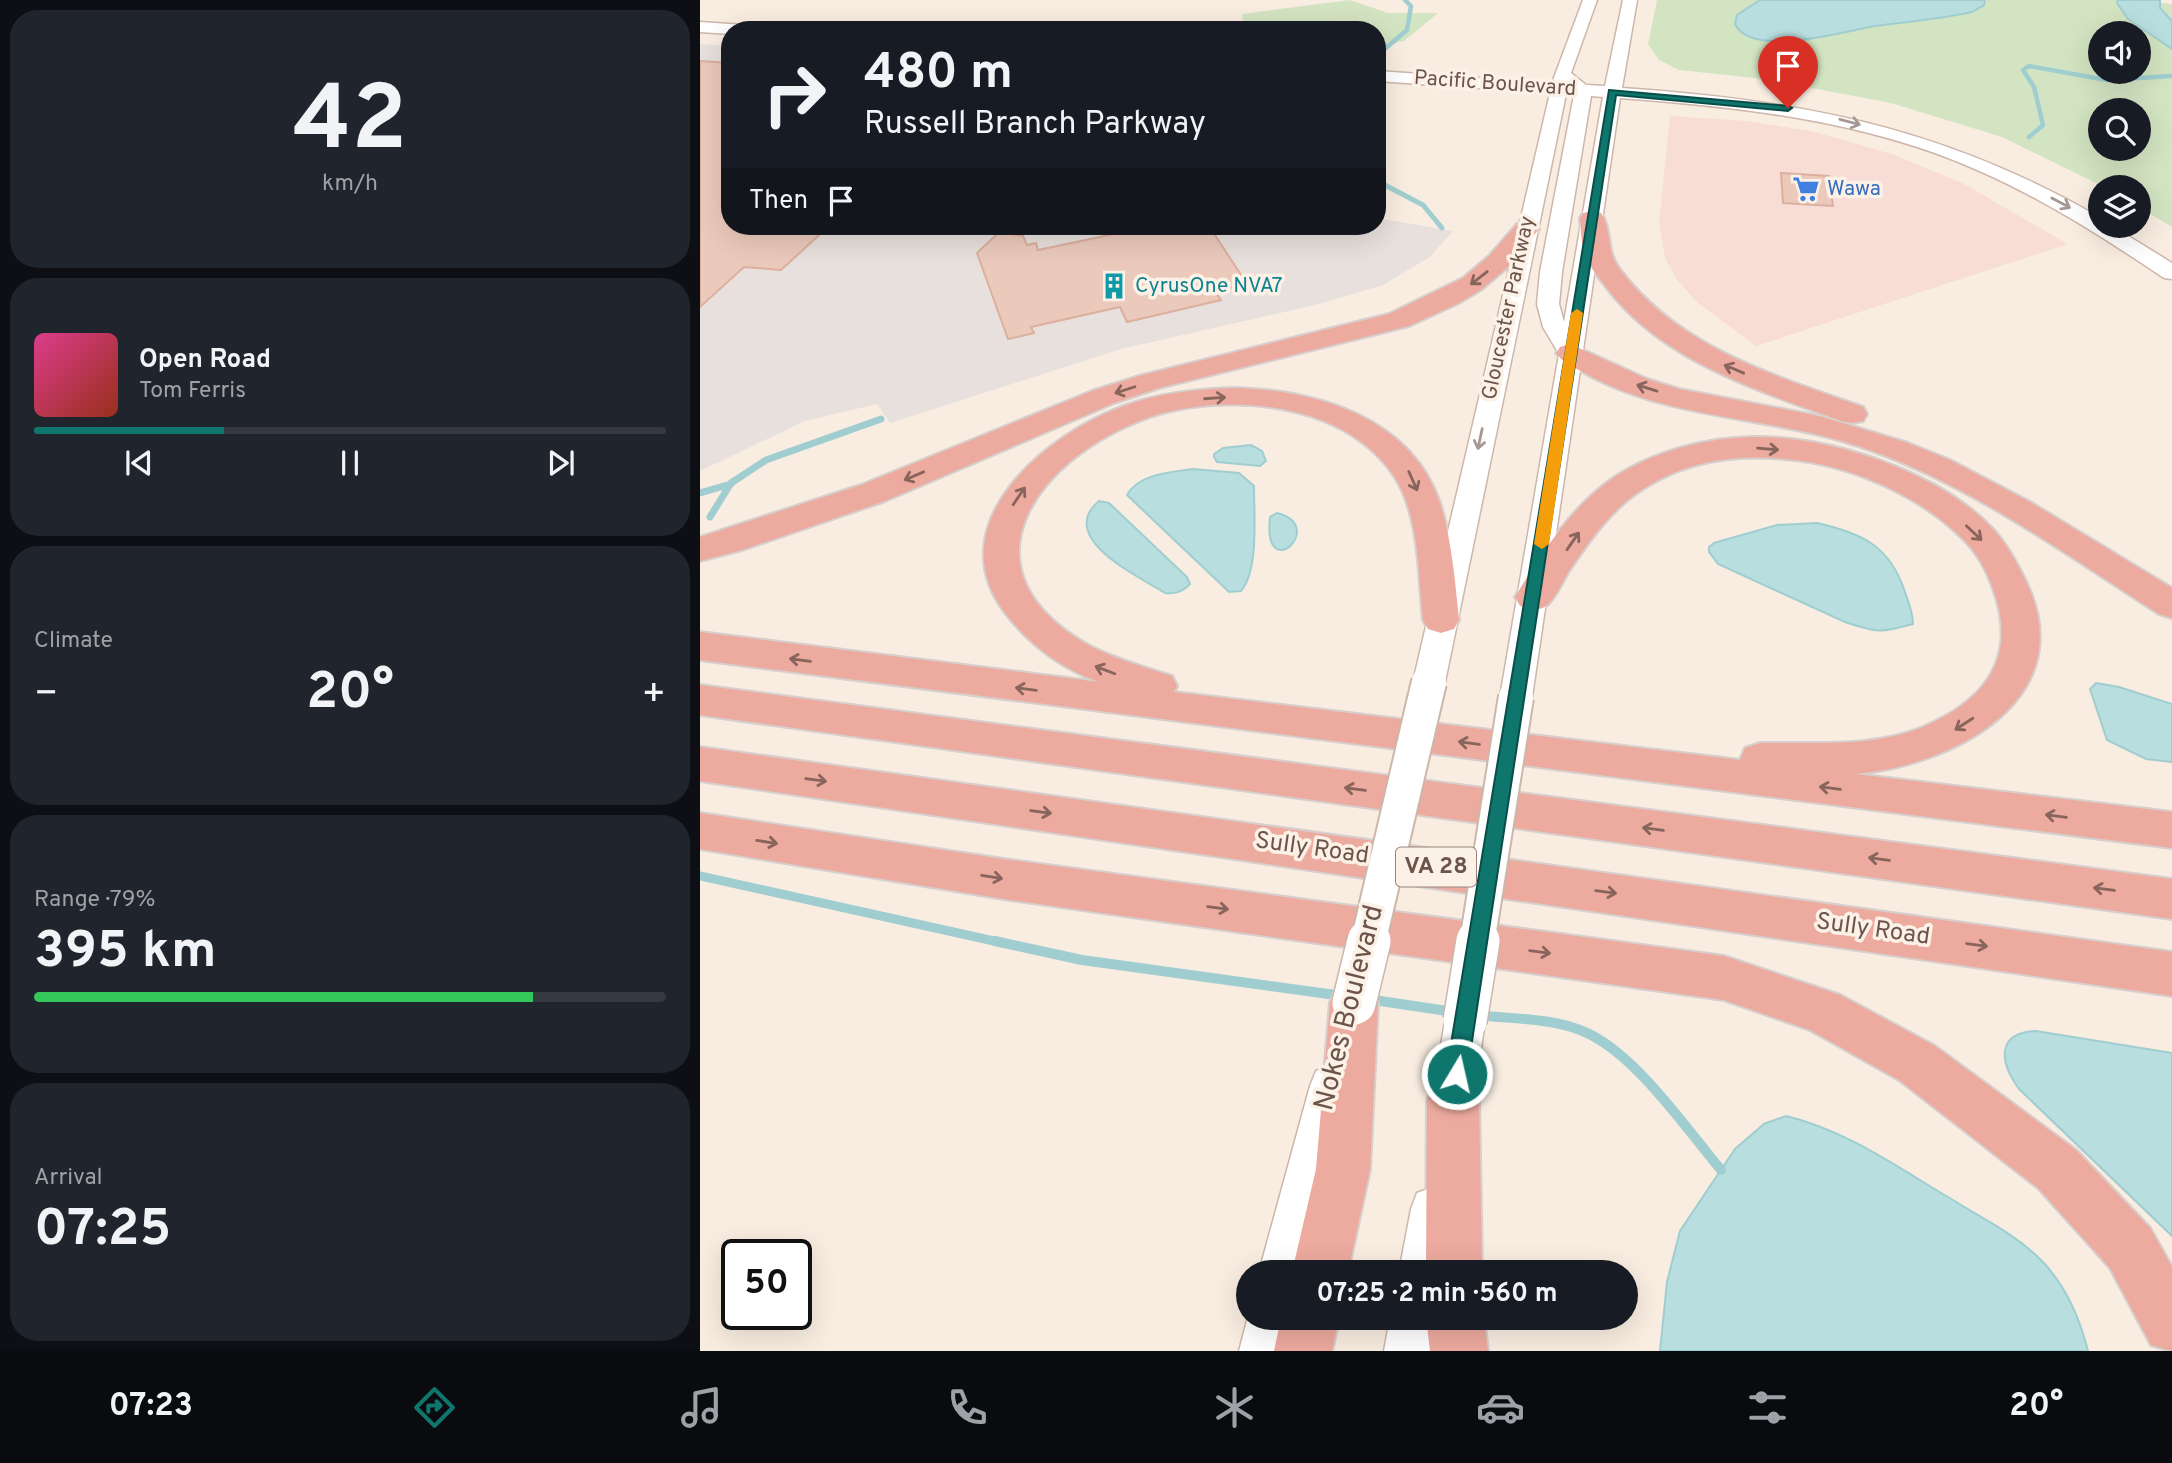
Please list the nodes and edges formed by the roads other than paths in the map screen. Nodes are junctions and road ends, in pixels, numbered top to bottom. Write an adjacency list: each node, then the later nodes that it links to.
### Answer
1 (1590, 0): 7 (main road, Gloucester Parkway)
2 (1630, 0): 8 (main road)
3 (700, 27): 4 (main road)
4 (721, 28)
5 (1386, 64): 7 (main road, Pacific Boulevard)
6 (1386, 76): 7 (main road, Pacific Boulevard)
7 (1561, 81): 8 (main road); 9 (main road, Pacific Boulevard); 12 (main road, Gloucester Parkway)
8 (1614, 85): 9 (main road, Pacific Boulevard); 10 (main road); 11 (main road); 15 (main road, one-way to 15)
9 (1581, 90): 16 (main road)
10 (2088, 198)
11 (1592, 218): 16 (main road); 17 (highway, one-way to 11)
12 (1526, 229): 18 (highway, one-way to 18); 21 (main road, Gloucester Parkway, one-way to 21)
13 (2151, 237): 14 (main road)
14 (2172, 250)
15 (2172, 273)
16 (1570, 353): 17 (highway, one-way to 16); 19 (main road)
17 (2075, 546): 20 (highway)
18 (700, 549)
19 (1534, 597): 25 (highway, one-way to 25); 32 (main road, bridge)
20 (2172, 605)
21 (1441, 620): 24 (highway, one-way to 21); 31 (main road, Nokes Boulevard, bridge)
22 (700, 646): 24 (highway, one-way to 22)
23 (700, 700): 29 (highway, one-way to 23)
24 (1288, 722): 25 (highway, one-way to 24)
25 (1610, 760): 28 (highway, one-way to 25)
26 (700, 764): 30 (highway, Sully Road / VA 28, one-way to 30)
27 (700, 831): 37 (highway, one-way to 37)
28 (2172, 831)
29 (2172, 899)
30 (2172, 974)
31 (1354, 1003): 33 (main road, Nokes Boulevard); 34 (highway)
32 (1453, 1100): 35 (main road); 36 (highway)
33 (1285, 1260)
34 (1323, 1260)
35 (1424, 1260)
36 (1454, 1260)
37 (2172, 1324)
38 (1268, 1330): 42 (main road)
39 (1307, 1330): 43 (highway)
40 (1412, 1330): 44 (main road)
41 (1456, 1330): 45 (highway)
42 (1263, 1351)
43 (1303, 1351)
44 (1408, 1351)
45 (1459, 1351)

